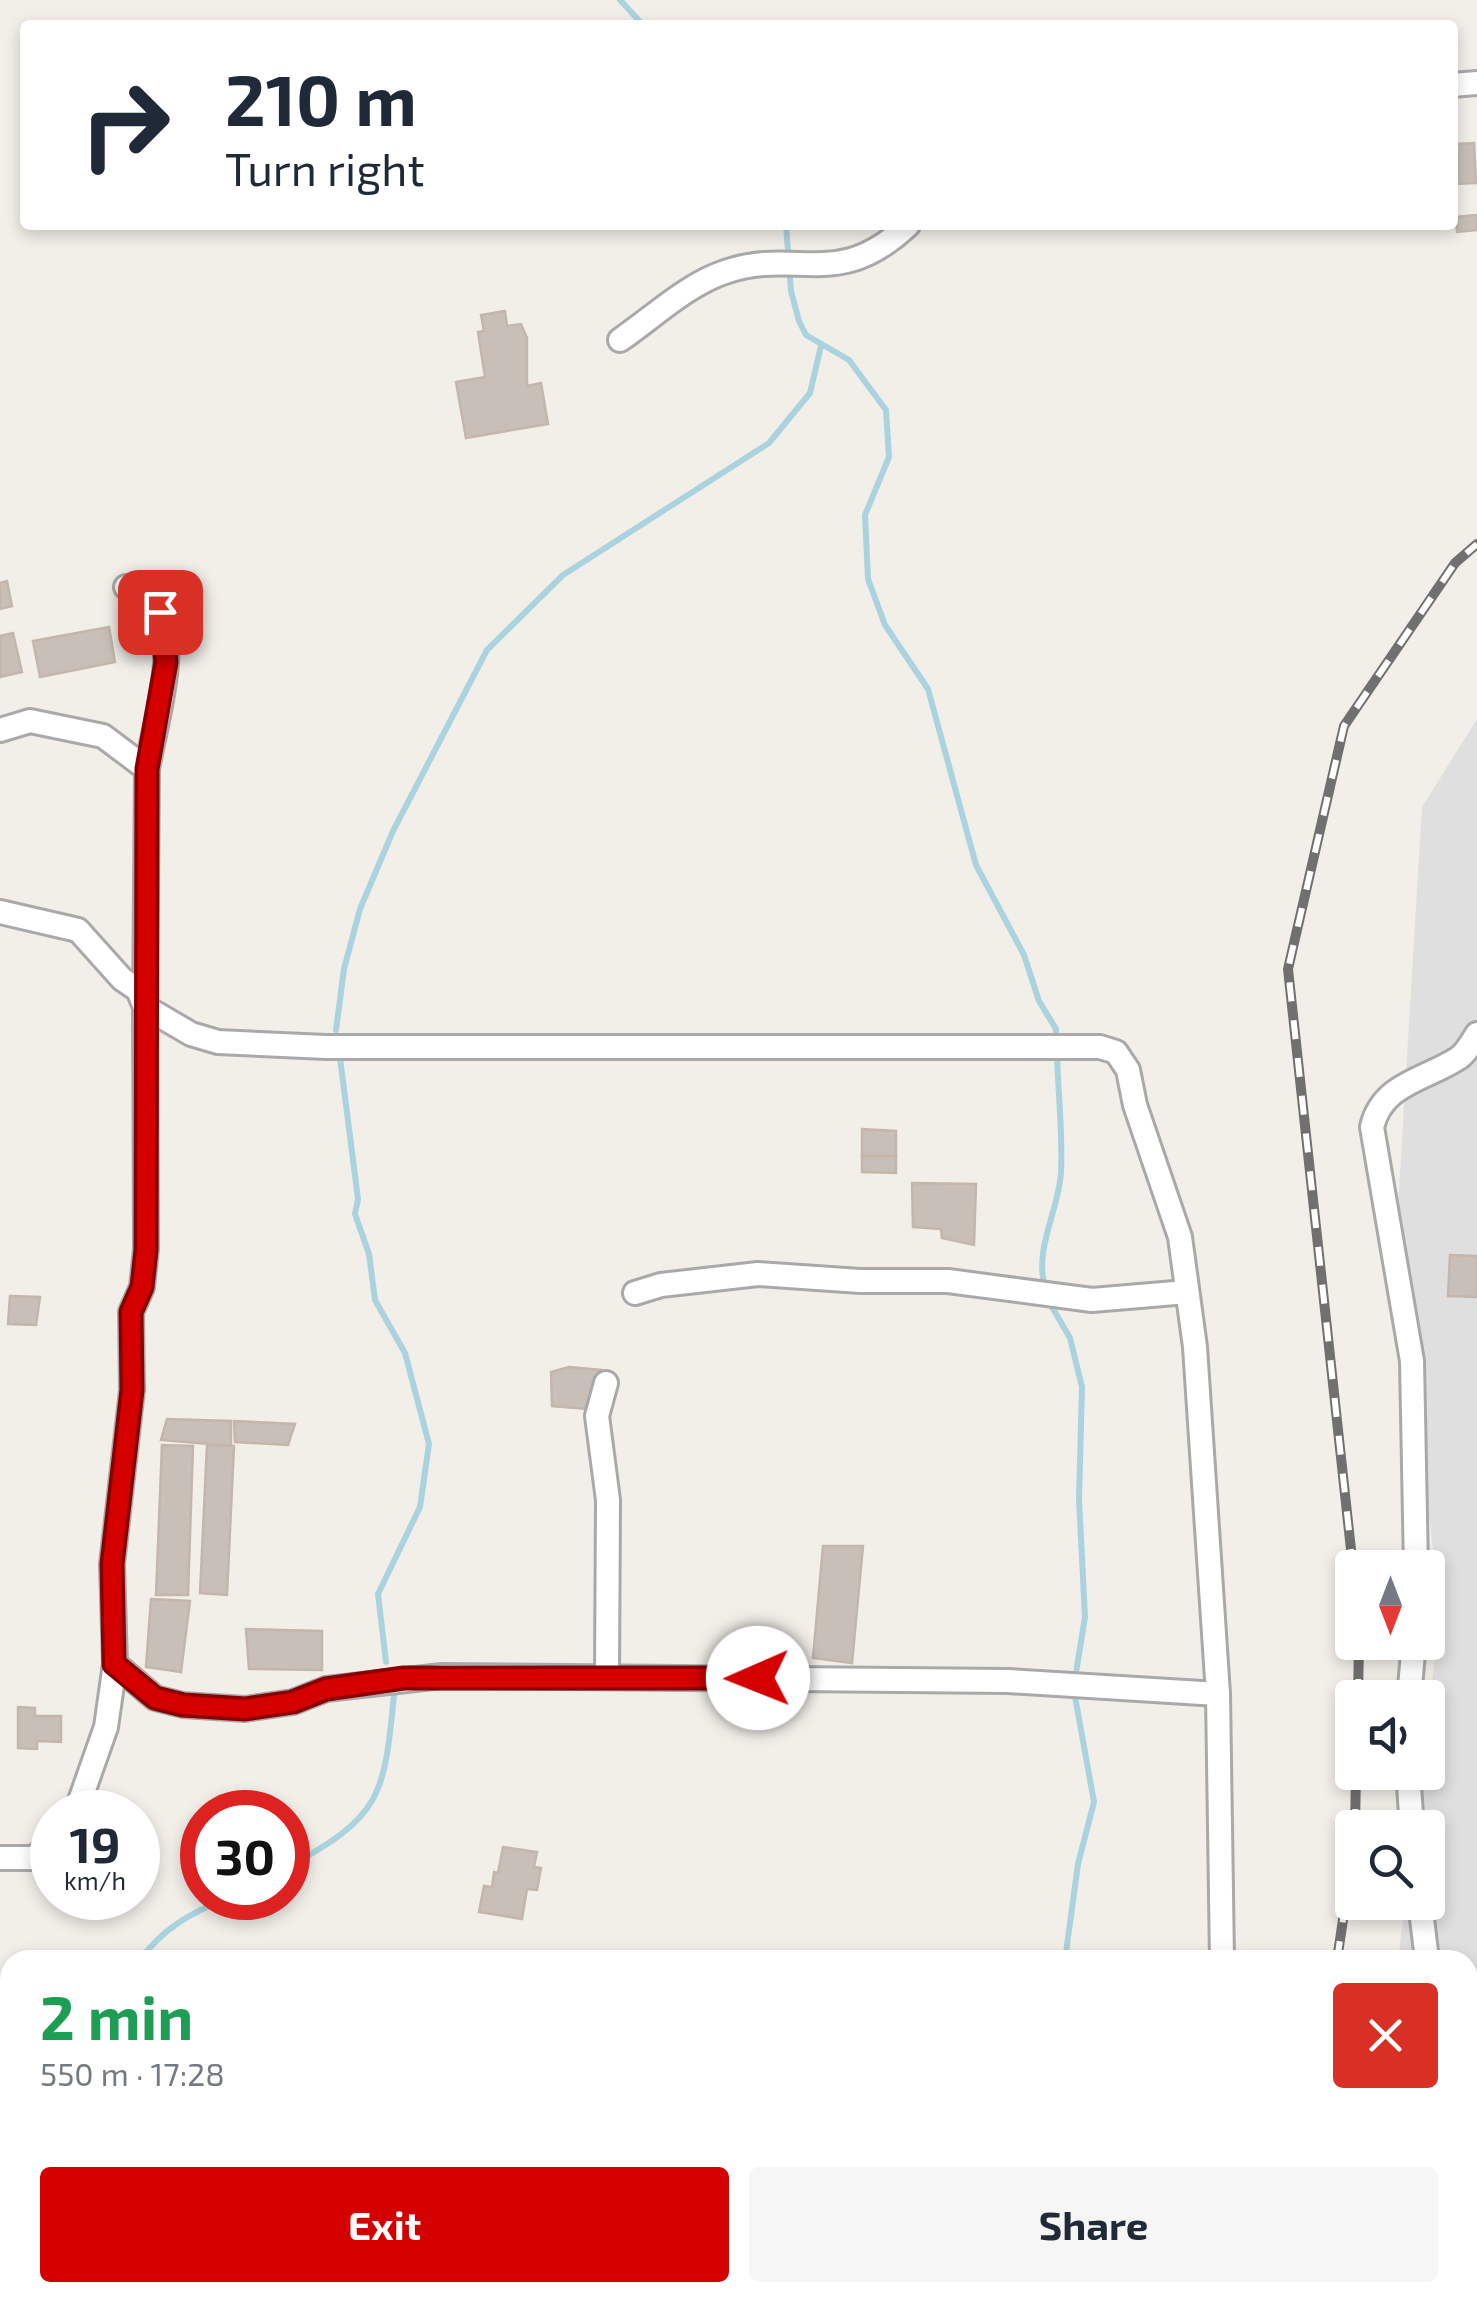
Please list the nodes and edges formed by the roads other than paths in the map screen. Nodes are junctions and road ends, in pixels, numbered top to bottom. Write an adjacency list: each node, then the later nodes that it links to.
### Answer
1 (903, 230): 2 (street)
2 (620, 340)
3 (126, 587): 5 (street)
4 (0, 730): 5 (street)
5 (147, 769): 7 (street)
6 (0, 912): 7 (street)
7 (145, 1007): 9 (street); 13 (street)
8 (1477, 1034): 12 (street)
9 (1186, 1292): 10 (street); 15 (street)
10 (635, 1293)
11 (606, 1383): 14 (street)
12 (1416, 1550)
13 (114, 1664): 14 (street); 16 (street)
14 (607, 1678): 15 (street)
15 (1218, 1694): 20 (street)
16 (84, 1790)
17 (0, 1858): 18 (street)
18 (30, 1858)
19 (1422, 1920): 21 (street)
20 (1222, 1950)
21 (1426, 1950)

